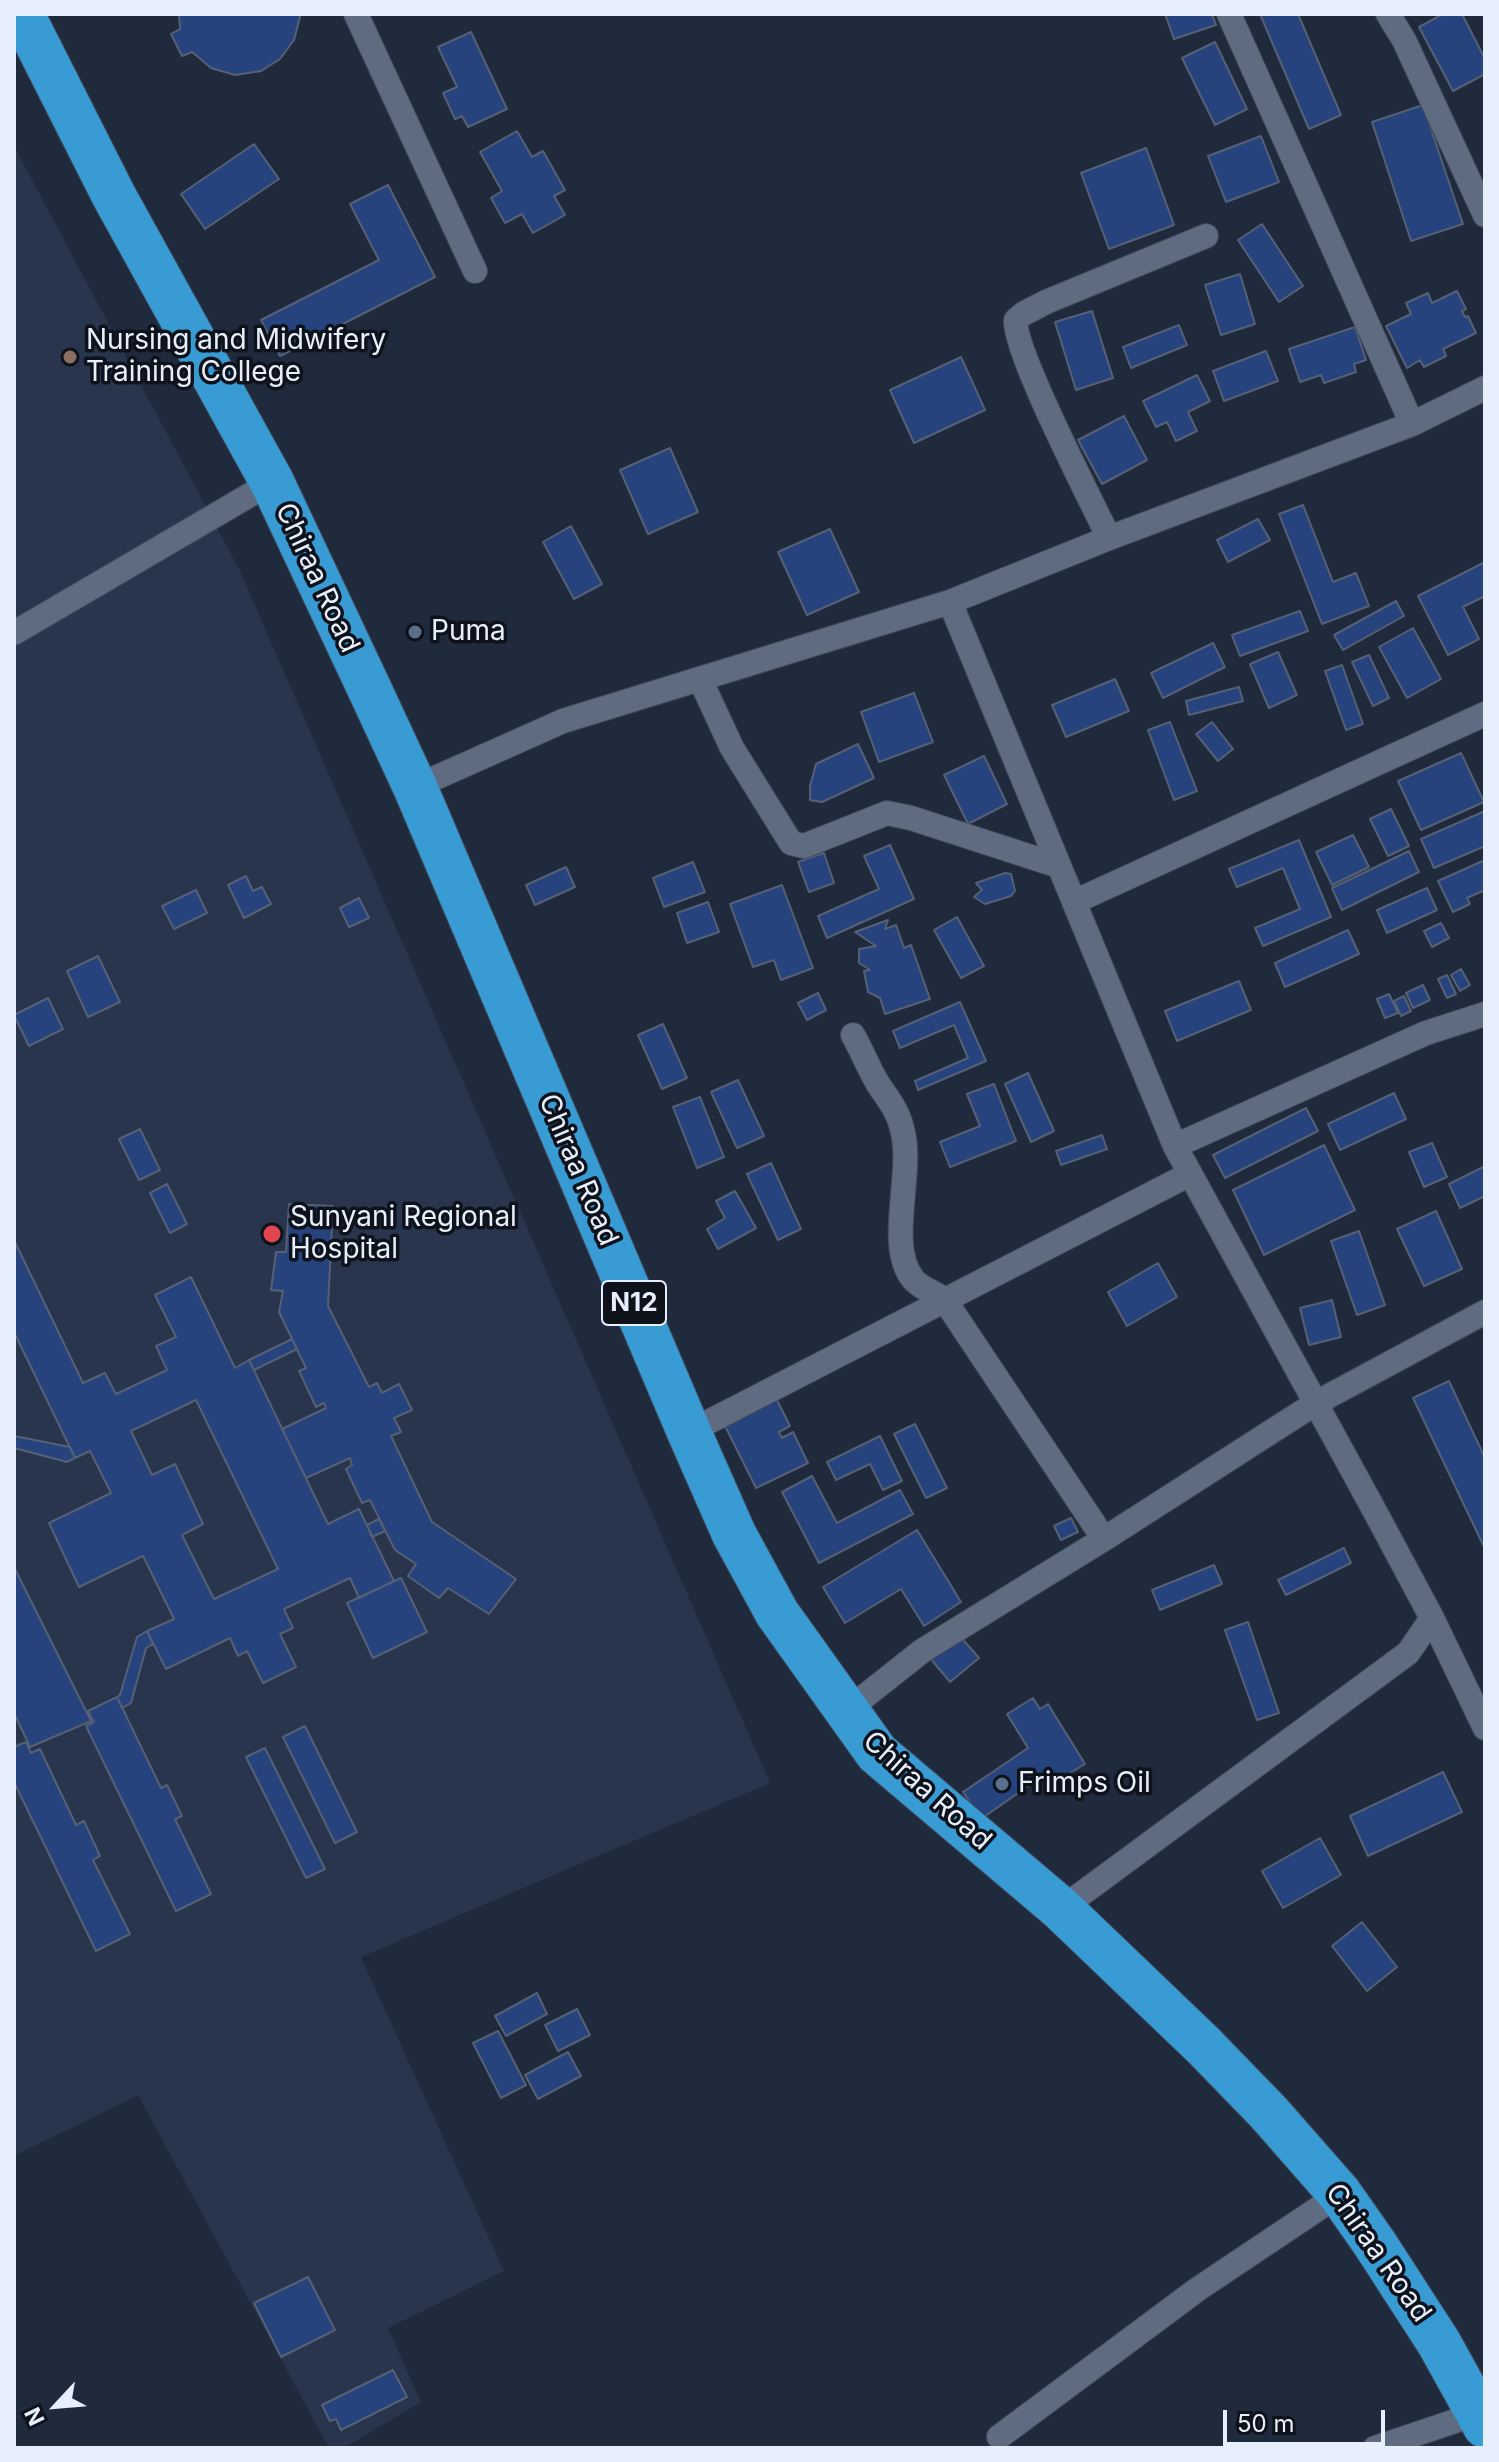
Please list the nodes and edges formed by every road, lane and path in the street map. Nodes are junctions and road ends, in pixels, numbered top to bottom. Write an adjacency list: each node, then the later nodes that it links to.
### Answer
1 (22, 14): 10 (highway, Chiraa Road / N12)
2 (356, 14): 7 (street)
3 (1229, 14): 9 (street)
4 (1388, 14): 5 (street)
5 (1485, 215)
6 (1206, 236): 11 (street)
7 (475, 271)
8 (1485, 388): 9 (street)
9 (1412, 424): 11 (street)
10 (272, 482): 13 (street); 16 (highway, Chiraa Road / N12)
11 (1109, 538): 12 (street)
12 (950, 602): 14 (street); 17 (street)
13 (16, 630)
14 (700, 679): 16 (street); 17 (street)
15 (1485, 714): 18 (street)
16 (415, 787): 26 (highway, Chiraa Road / N12)
17 (1059, 866): 18 (street)
18 (1074, 902): 21 (street)
19 (1485, 1014): 21 (street)
20 (853, 1035): 23 (street)
21 (1175, 1146): 22 (street)
22 (1190, 1174): 23 (street); 25 (street)
23 (944, 1299): 26 (street); 27 (street)
24 (1485, 1312): 25 (street)
25 (1316, 1403): 27 (street); 28 (street)
26 (689, 1432): 29 (highway, Chiraa Road / N12)
27 (1104, 1539): 29 (street)
28 (1432, 1618): 30 (street); 31 (street)
29 (845, 1712): 31 (highway, Chiraa Road / N12)
30 (1485, 1728)
31 (1061, 1909): 32 (highway, Chiraa Road / N12)
32 (1340, 2194): 33 (highway, Chiraa Road / N12); 34 (street)
33 (1482, 2420): 35 (street)
34 (999, 2437)
35 (1375, 2448)

